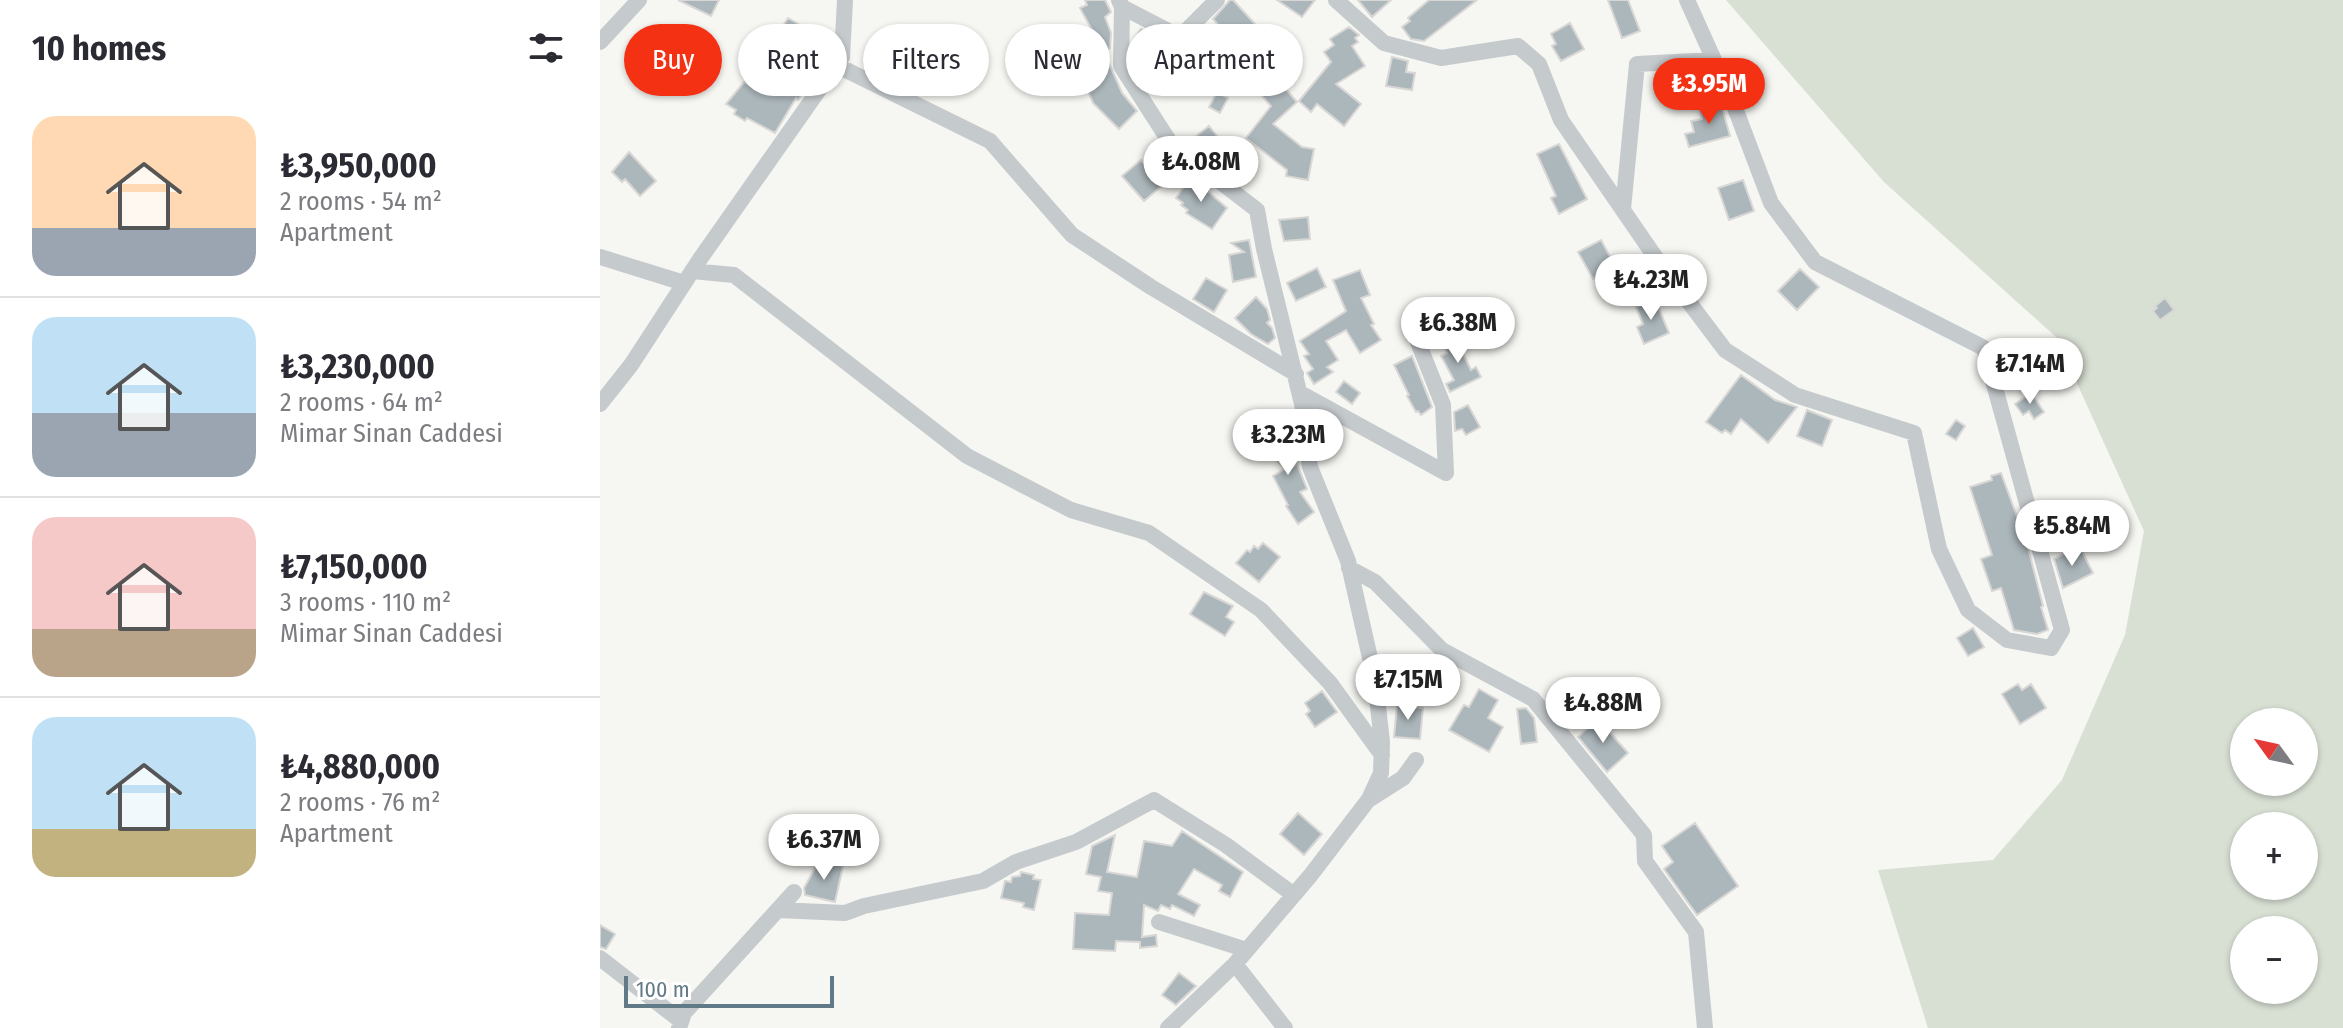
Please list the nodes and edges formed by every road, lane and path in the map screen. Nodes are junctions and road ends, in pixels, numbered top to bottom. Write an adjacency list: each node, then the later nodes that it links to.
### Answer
1 (639, 0): 8 (street)
2 (845, 0): 7 (street)
3 (1217, 0): 6 (street)
4 (1336, 0): 12 (street)
5 (1687, 0): 9 (street)
6 (1120, 4): 16 (street)
7 (844, 24)
8 (600, 42)
9 (1714, 60): 12 (street); 12 (street)
10 (847, 70): 16 (street)
11 (814, 96): 14 (street)
12 (1623, 209)
13 (600, 257): 14 (street)
14 (688, 277): 18 (street); 20 (street)
15 (1416, 337): 17 (street)
16 (1296, 374): 17 (street)
17 (1300, 393): 19 (street)
18 (600, 404)
19 (1349, 568): 20 (street); 33 (street)
20 (1382, 755): 22 (street)
21 (1416, 760): 22 (street)
22 (1369, 799): 24 (street)
23 (794, 892): 25 (street)
24 (1294, 895): 25 (street); 27 (street)
25 (778, 910): 30 (street)
26 (1159, 922): 27 (street)
27 (1247, 950): 29 (street)
28 (600, 958): 30 (street)
29 (1235, 964): 31 (street); 32 (street)
30 (680, 1025)
31 (1168, 1028)
32 (1285, 1028)
33 (1705, 1028)

